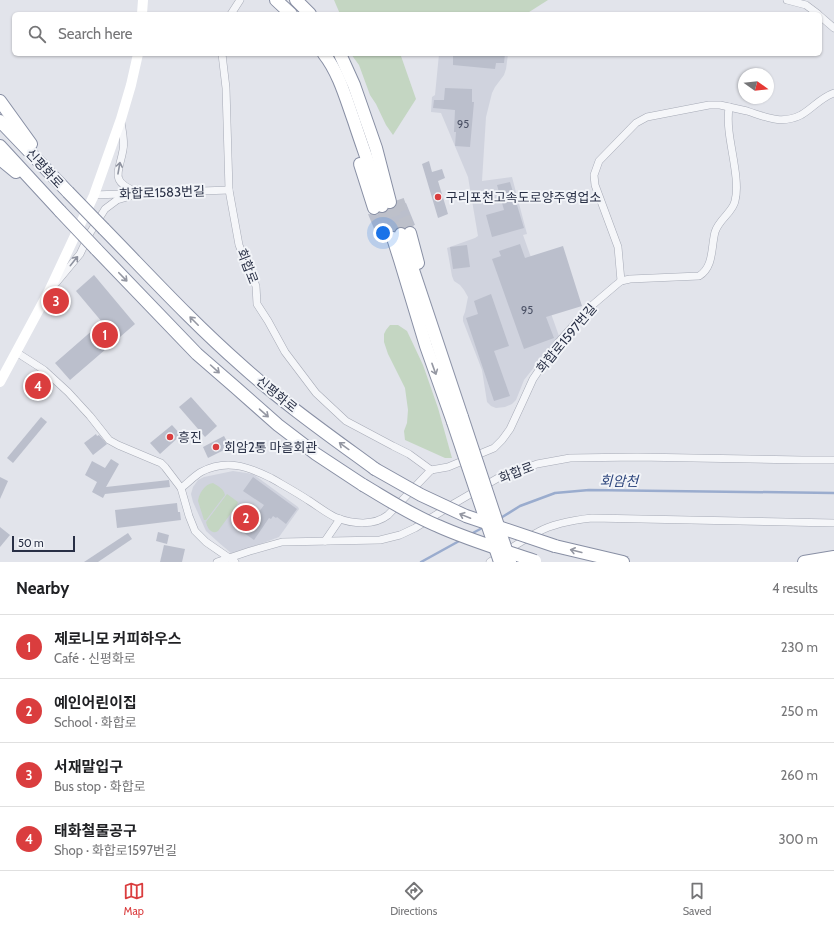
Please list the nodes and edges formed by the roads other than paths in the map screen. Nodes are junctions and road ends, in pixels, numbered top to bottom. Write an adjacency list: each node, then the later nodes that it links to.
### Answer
1 (143, 0): 6 (main road)
2 (240, 0): 7 (street)
3 (276, 0): 8 (highway)
4 (296, 0): 9 (highway)
5 (787, 0): 10 (street)
6 (142, 12)
7 (231, 12)
8 (289, 12)
9 (308, 12)
10 (816, 12)
11 (822, 18): 12 (street)
12 (834, 28)
13 (138, 56): 20 (main road)
14 (222, 56): 25 (street, 화합로)
15 (325, 56): 16 (highway)
16 (342, 56)
17 (834, 93): 19 (street)
18 (0, 101): 24 (highway)
19 (728, 107): 29 (street); 29 (street)
20 (121, 119): 26 (street, one-way to 20); 27 (main road)
21 (0, 121): 24 (highway, 신평화로)
22 (0, 146): 28 (highway, 신평화로)
23 (0, 159): 28 (highway)
24 (56, 180): 47 (highway, 신평화로, one-way to 24, bridge)
25 (229, 190): 26 (street, 화합로1583번길); 35 (street, 화합로)
26 (141, 193): 27 (street, 화합로1583번길); 30 (street, one-way to 26)
27 (94, 195): 30 (main road)
28 (58, 209): 42 (highway, 신평화로, one-way to 42, bridge)
29 (621, 281): 35 (street, 화합로1597번길)
30 (49, 291): 31 (main road)
31 (16, 352): 32 (main road); 36 (street)
32 (0, 382)
33 (457, 420): 33 (highway, one-way to 33); 45 (highway, bridge); 46 (highway, bridge)
34 (834, 460): 39 (street, 화합로)
35 (431, 470): 37 (street)
36 (181, 488): 37 (street); 41 (street)
37 (340, 519): 39 (street)
38 (834, 523): 44 (street)
39 (325, 540): 41 (street, 화합로)
40 (834, 557): 48 (highway)
41 (232, 560): 43 (street, 화합로)
42 (538, 561)
43 (217, 562)
44 (490, 562)
45 (500, 562)
46 (511, 562)
47 (623, 562)
48 (804, 562)

